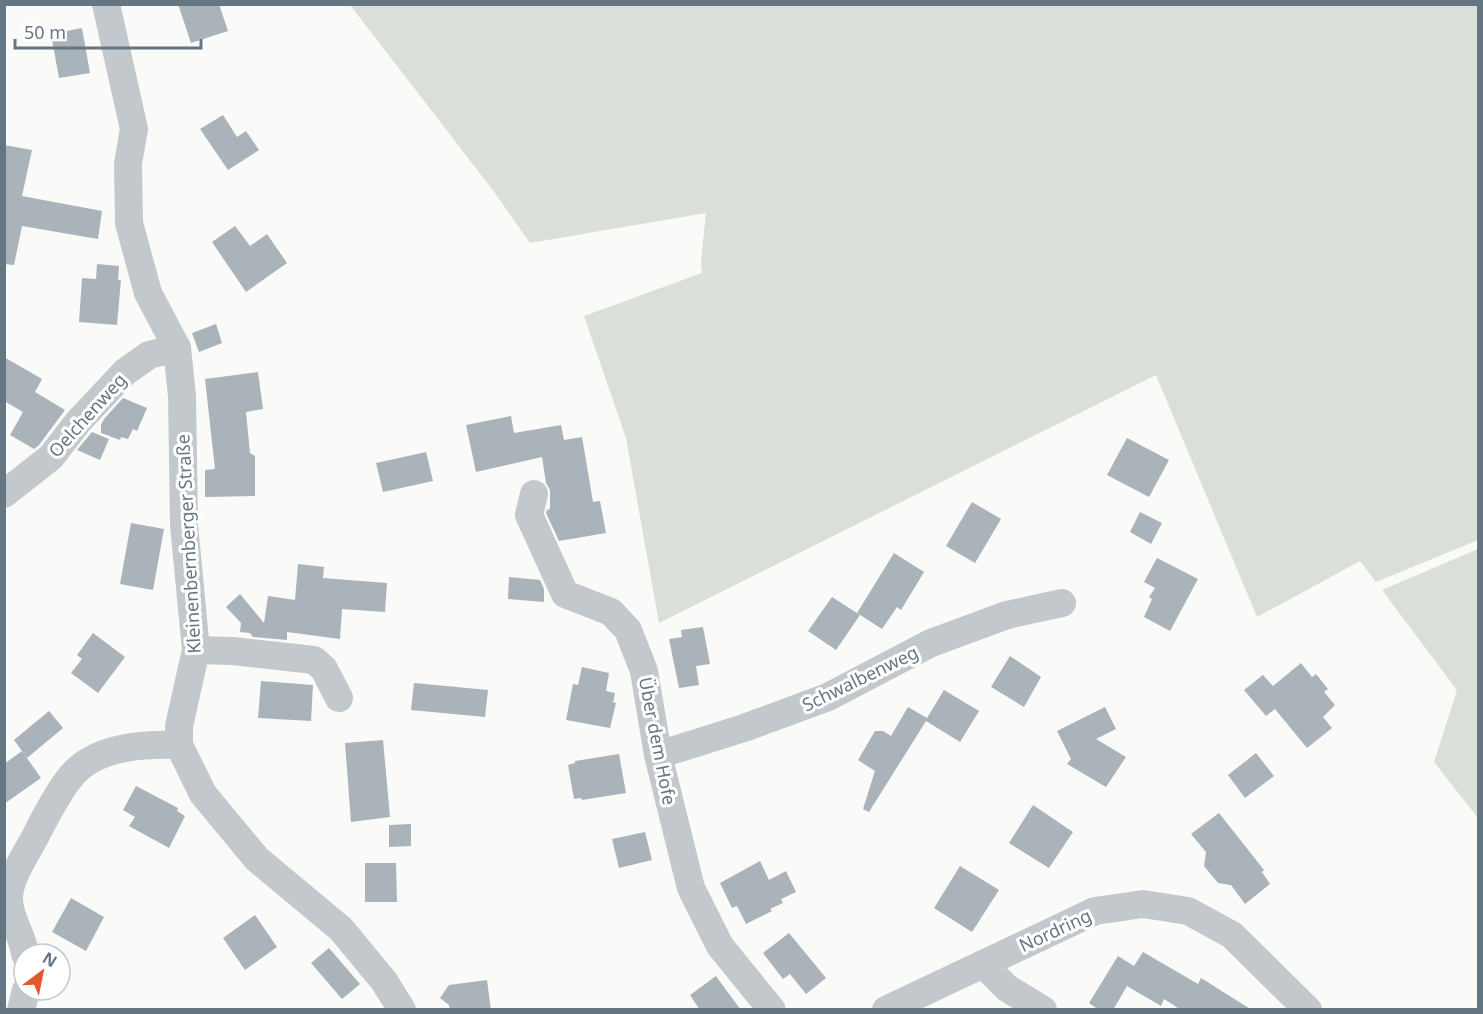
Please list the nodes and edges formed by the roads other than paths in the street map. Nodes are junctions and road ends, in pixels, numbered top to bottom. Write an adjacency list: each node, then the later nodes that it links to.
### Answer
1 (106, 4): 2 (street, Kleinenbernberger Straße)
2 (177, 348): 3 (street, Oelchenweg); 6 (street, Kleinenbernberger Straße)
3 (4, 494)
4 (534, 494): 9 (street, Über dem Hofe)
5 (1062, 603): 9 (street, Schwalbenweg)
6 (196, 650): 7 (street); 8 (street, Kleinenbernberger Straße)
7 (339, 698)
8 (178, 745): 10 (street); 12 (street)
9 (658, 755): 13 (street, Über dem Hofe)
10 (23, 942)
11 (983, 964): 14 (street, Nordring); 15 (street); 16 (street, Nordring)
12 (402, 1010)
13 (772, 1010)
14 (886, 1010)
15 (1043, 1010)
16 (1308, 1010)

